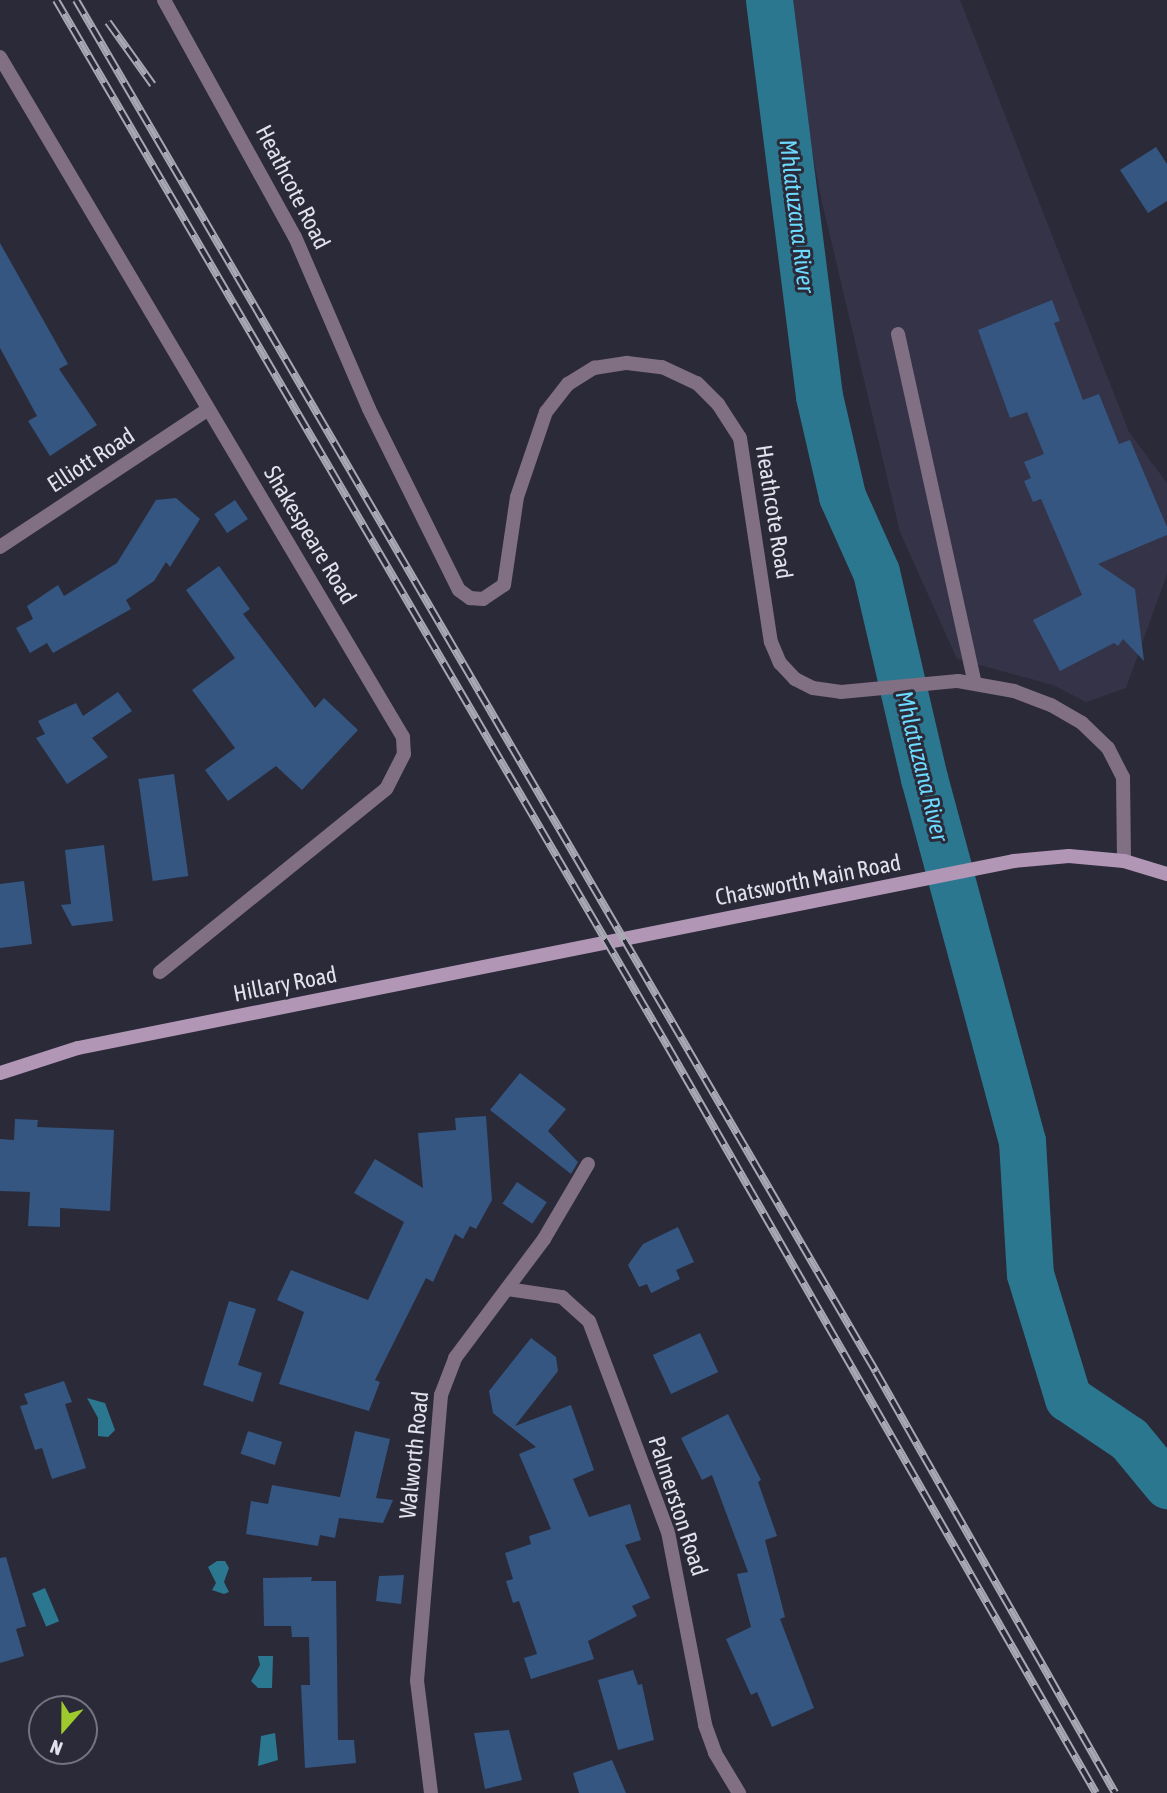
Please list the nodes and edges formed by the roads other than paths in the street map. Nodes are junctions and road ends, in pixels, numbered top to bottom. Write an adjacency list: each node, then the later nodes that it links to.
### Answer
1 (164, 0): 6 (street, Heathcote Road)
2 (0, 57): 4 (street, Shakespeare Road)
3 (898, 334): 6 (street)
4 (207, 411): 5 (street, Elliott Road); 10 (street, Shakespeare Road)
5 (0, 547)
6 (975, 683): 7 (street, Heathcote Road)
7 (1125, 861): 8 (street, Chatsworth Main Road); 9 (street, Chatsworth Main Road)
8 (1167, 874)
9 (582, 948): 11 (street, Hillary Road)
10 (160, 972)
11 (0, 1073)
12 (587, 1164): 13 (street, Walworth Road)
13 (507, 1289): 14 (street, Walworth Road); 15 (street, Palmerston Road)
14 (431, 1793)
15 (739, 1793)

